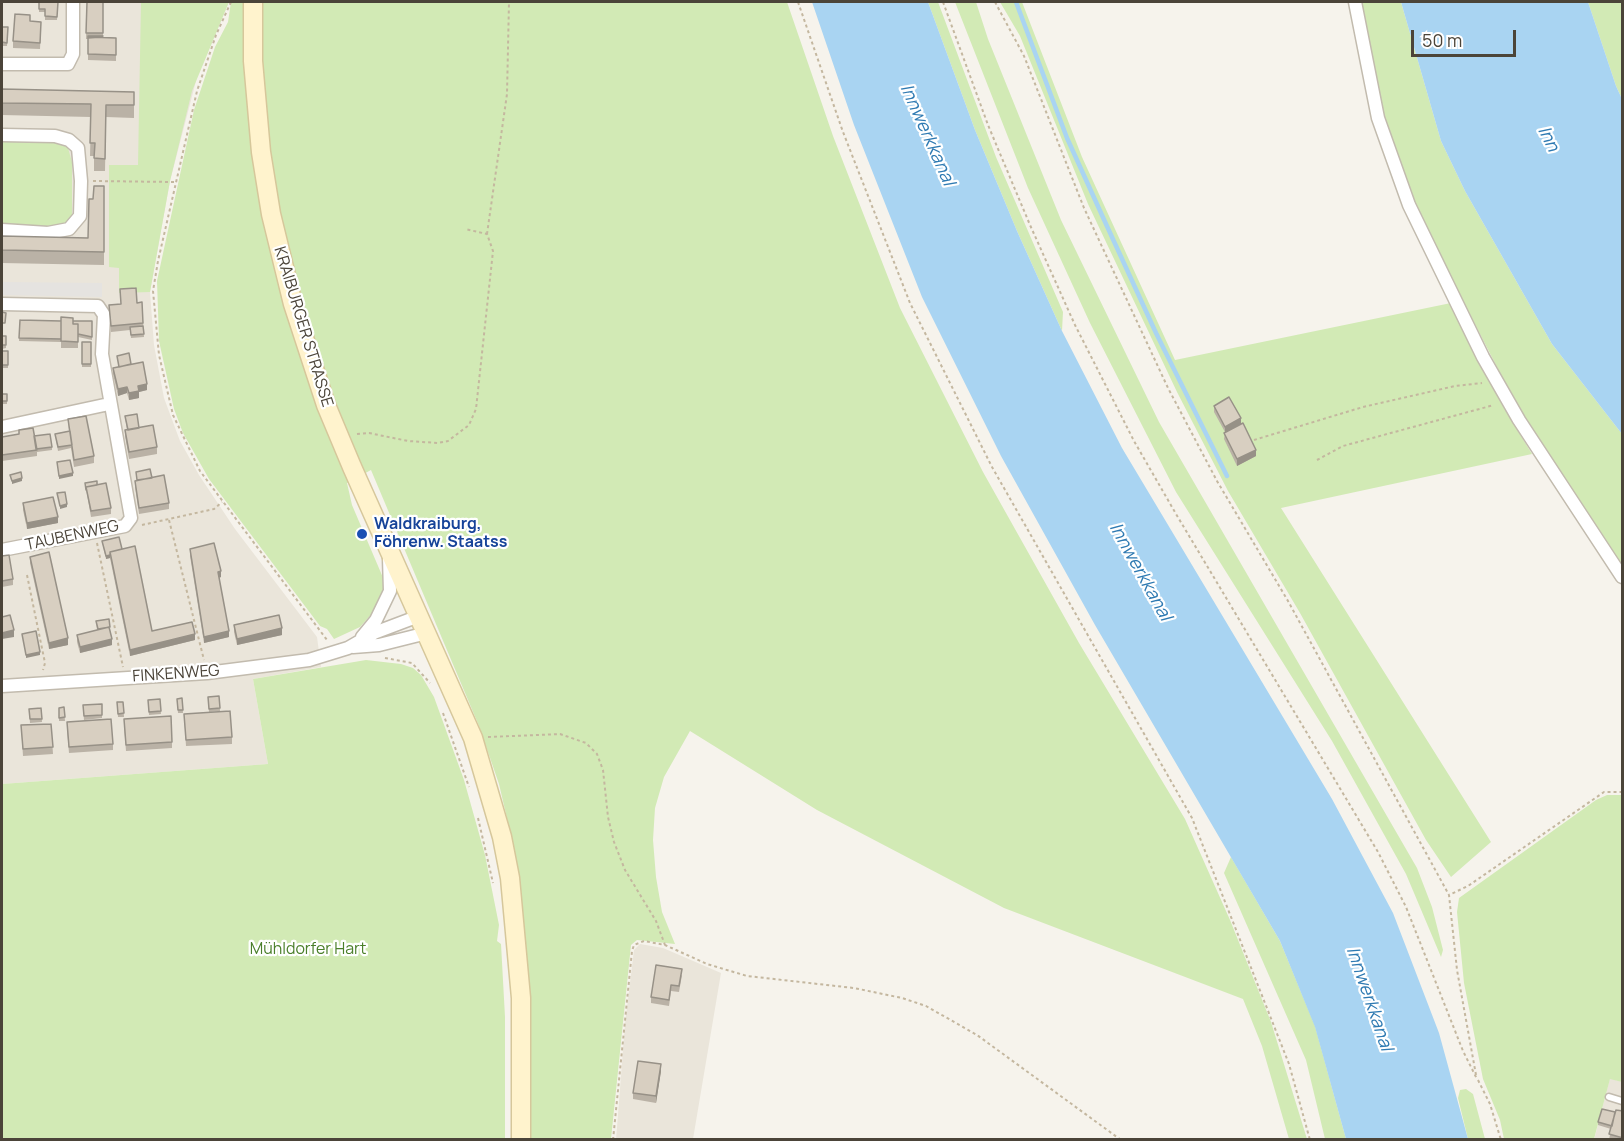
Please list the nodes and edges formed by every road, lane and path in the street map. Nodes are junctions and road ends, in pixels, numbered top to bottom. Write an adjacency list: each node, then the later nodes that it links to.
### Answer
1 (73, 2): 9 (street)
2 (231, 2): 12 (path)
3 (253, 2): 21 (main road, KRAIBURGER STRASSE)
4 (509, 2): 15 (path)
5 (798, 2): 56 (path)
6 (943, 2): 50 (path)
7 (995, 2): 48 (path)
8 (1355, 2): 17 (street)
9 (2, 64)
10 (2, 135): 11 (street)
11 (81, 181): 12 (path); 14 (street)
12 (174, 182): 24 (path)
13 (465, 229): 15 (path)
14 (2, 230)
15 (487, 234): 21 (path)
16 (2, 304): 19 (street, TAUBENWEG)
17 (1497, 381): 18 (street); 22 (path)
18 (1508, 401): 23 (path); 31 (street)
19 (109, 404): 20 (street); 26 (street, TAUBENWEG)
20 (2, 427)
21 (339, 436): 28 (main road, KRAIBURGER STRASSE)
22 (1254, 440)
23 (1317, 460)
24 (222, 502): 25 (path); 35 (path)
25 (169, 520): 26 (path); 37 (path)
26 (127, 523): 27 (street, TAUBENWEG)
27 (95, 532): 29 (street, TAUBENWEG); 38 (path)
28 (388, 548): 32 (main road, KRAIBURGER STRASSE); 34 (street)
29 (2, 550)
30 (27, 575): 39 (path)
31 (1623, 577)
32 (419, 616): 33 (main road, KRAIBURGER STRASSE); 34 (street, FINKENWEG)
33 (426, 633): 34 (street, FINKENWEG); 43 (main road, KRAIBURGER STRASSE)
34 (353, 645): 35 (street, FINKENWEG)
35 (336, 652): 37 (street, FINKENWEG)
36 (381, 658): 41 (path)
37 (207, 673): 38 (street, FINKENWEG)
38 (125, 678): 39 (street, FINKENWEG)
39 (40, 684): 40 (street, FINKENWEG)
40 (2, 686)
41 (431, 686)
42 (441, 707): 44 (path)
43 (473, 738): 49 (path); 53 (main road, KRAIBURGER STRASSE)
44 (471, 792)
45 (1623, 792): 48 (path)
46 (477, 812): 47 (path)
47 (495, 892)
48 (1449, 895): 50 (path)
49 (665, 945): 54 (path); 55 (path)
50 (1477, 1079): 57 (path)
51 (1609, 1097): 52 (lane)
52 (1623, 1101)
53 (521, 1140)
54 (614, 1140)
55 (1120, 1140)
56 (1310, 1140)
57 (1501, 1140)

